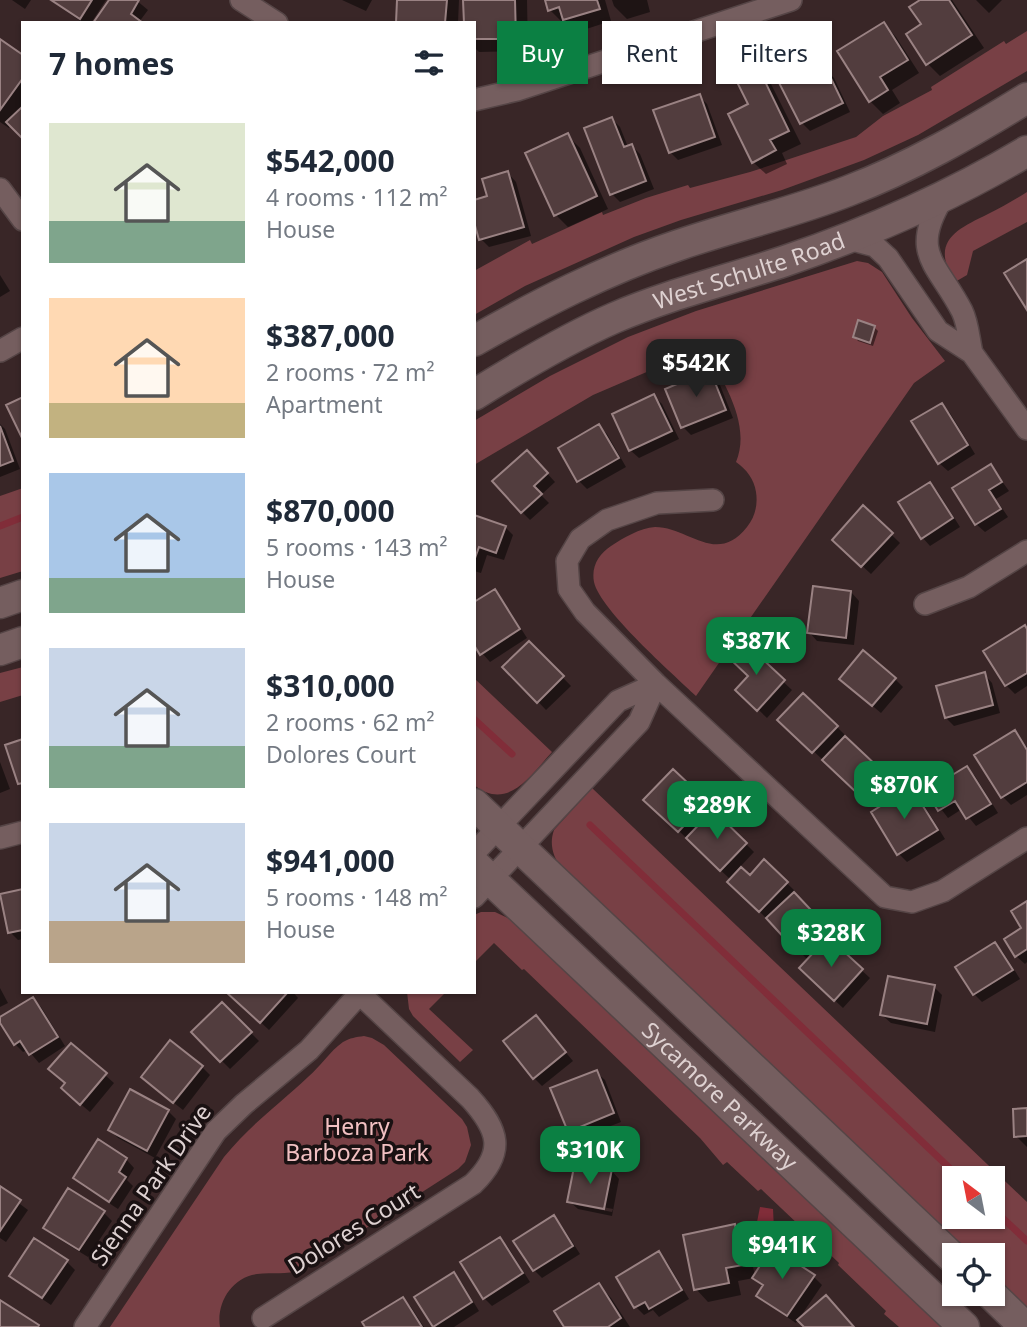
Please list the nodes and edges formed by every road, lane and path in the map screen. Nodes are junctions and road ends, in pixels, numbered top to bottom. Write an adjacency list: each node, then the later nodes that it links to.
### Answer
1 (241, 0): 3 (street)
2 (791, 0): 5 (street)
3 (274, 21)
4 (1027, 98): 12 (main road, West Schulte Road)
5 (476, 100)
6 (1027, 151): 8 (main road, West Schulte Road)
7 (0, 189): 9 (street)
8 (942, 199): 10 (main road, West Schulte Road); 14 (street)
9 (21, 217)
10 (849, 239): 14 (street); 15 (main road, West Schulte Road)
11 (21, 339): 13 (street)
12 (476, 340)
13 (0, 351)
14 (972, 353): 16 (street)
15 (476, 394)
16 (1027, 429)
17 (713, 500): 24 (street)
18 (1027, 551): 21 (street)
19 (21, 596): 20 (main road)
20 (0, 603)
21 (925, 604)
22 (21, 643): 23 (main road)
23 (0, 650)
24 (656, 684): 27 (street); 27 (street); 29 (street)
25 (476, 806): 27 (main road, Sycamore Parkway)
26 (21, 833): 28 (street)
27 (509, 837): 30 (street); 31 (street); 34 (main road, Sycamore Parkway)
28 (0, 838)
29 (1027, 838)
30 (476, 852)
31 (480, 880): 38 (main road, Sycamore Parkway)
32 (360, 994): 37 (street, Sienna Park Drive)
33 (362, 994): 36 (street, Dolores Court)
34 (942, 1248)
35 (1003, 1306): 39 (main road)
36 (263, 1318)
37 (85, 1327)
38 (964, 1327)
39 (1025, 1327)

